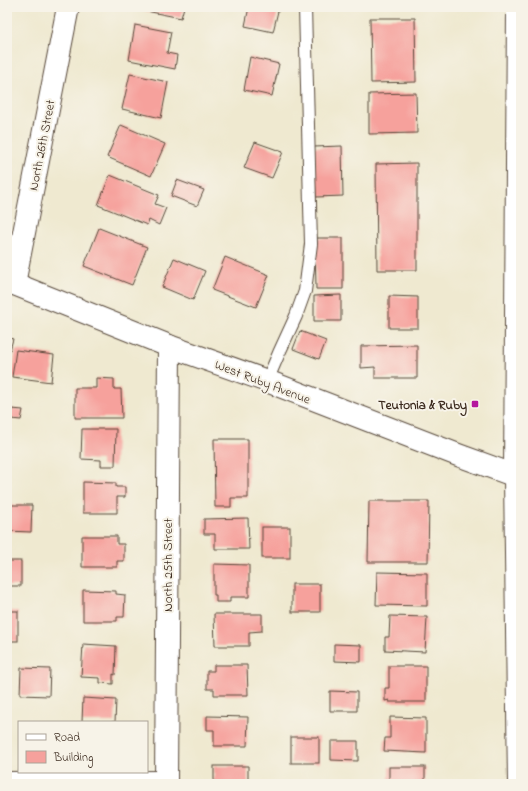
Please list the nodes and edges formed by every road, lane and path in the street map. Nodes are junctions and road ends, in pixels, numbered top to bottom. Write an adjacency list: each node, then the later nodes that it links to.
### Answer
1 (68, 7): 4 (street, North 26th Street)
2 (305, 7): 6 (lane)
3 (518, 7): 7 (street)
4 (11, 282): 5 (street, West Ruby Avenue)
5 (169, 346): 6 (street, West Ruby Avenue); 9 (street, North 25th Street)
6 (267, 381): 7 (street, West Ruby Avenue)
7 (518, 477): 10 (street)
8 (7, 783): 9 (street)
9 (166, 783)
10 (519, 784)

